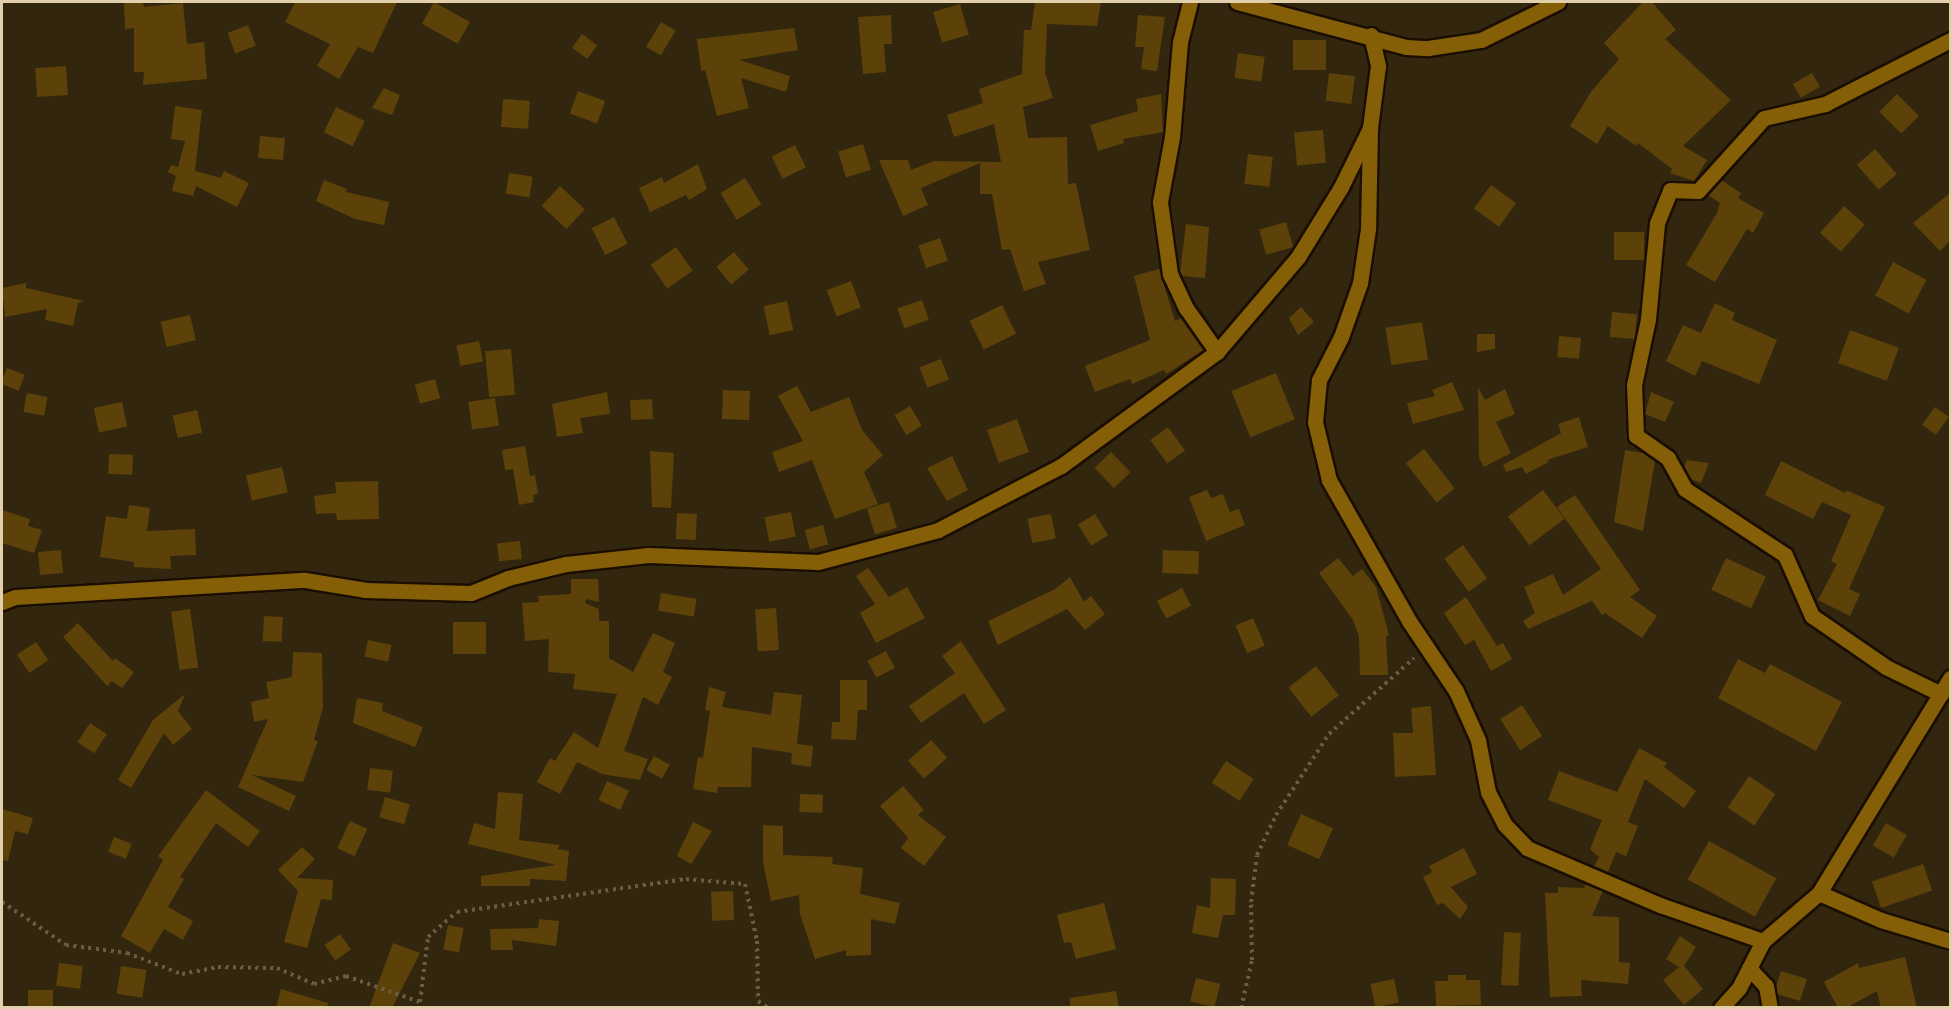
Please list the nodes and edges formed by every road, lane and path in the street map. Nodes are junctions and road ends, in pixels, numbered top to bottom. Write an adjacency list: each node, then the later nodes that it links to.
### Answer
1 (1190, 2): 7 (street)
2 (1238, 2): 4 (street)
3 (1553, 4): 4 (street)
4 (1371, 35): 6 (street)
5 (1950, 40): 11 (street)
6 (1370, 128): 7 (street); 9 (street)
7 (1217, 352): 8 (street)
8 (2, 602)
9 (1428, 650): 15 (street); 18 (path)
10 (1950, 678): 11 (street)
11 (1941, 694): 12 (street)
12 (1819, 893): 14 (street); 15 (street)
13 (2, 902): 17 (path)
14 (1950, 940)
15 (1763, 941): 16 (street)
16 (1749, 968): 19 (street); 20 (street)
17 (768, 1008)
18 (1241, 1008)
19 (1721, 1008)
20 (1770, 1008)

